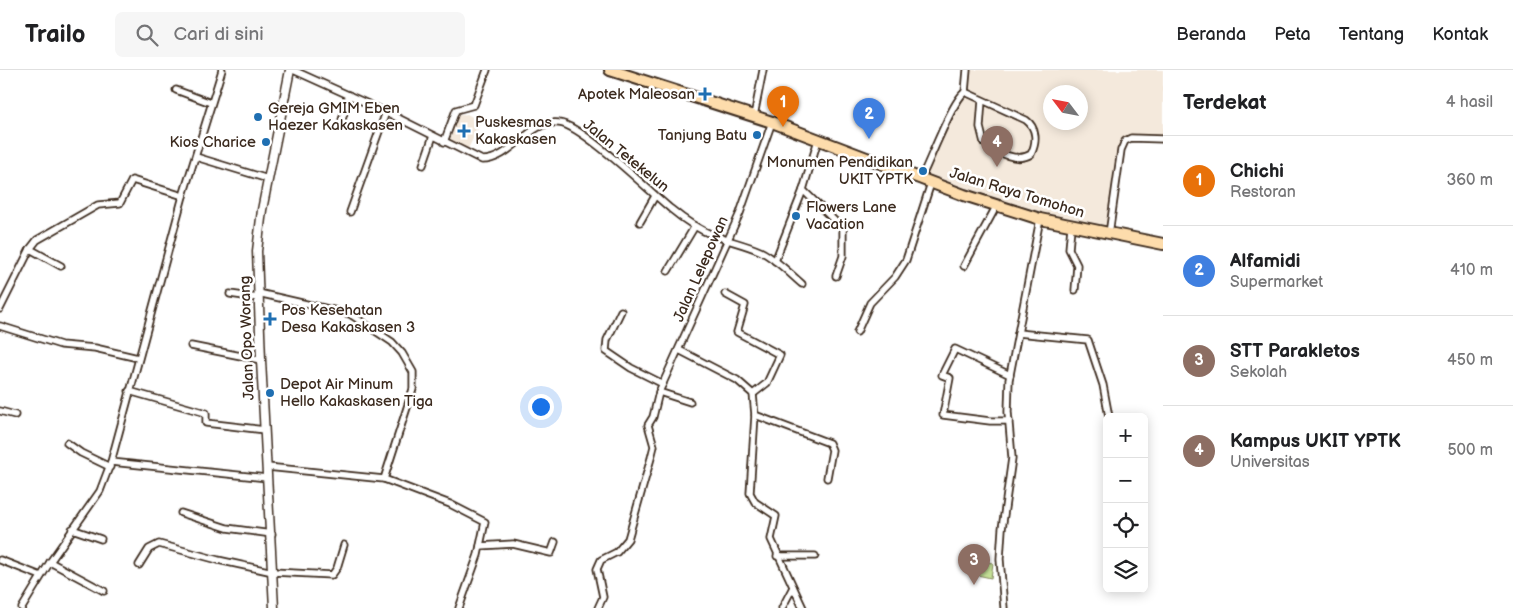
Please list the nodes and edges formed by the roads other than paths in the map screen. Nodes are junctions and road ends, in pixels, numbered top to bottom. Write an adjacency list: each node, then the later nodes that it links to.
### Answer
1 (222, 70): 11 (street)
2 (291, 70): 9 (street, Jalan Tetekelun); 23 (street, Jalan Opo Worang)
3 (487, 70): 19 (street)
4 (610, 70): 13 (highway, Jalan Raya Tomohon)
5 (762, 70): 13 (street)
6 (967, 70): 8 (street)
7 (176, 90): 11 (street)
8 (966, 92): 10 (street); 22 (street)
9 (349, 95): 12 (street, Jalan Tetekelun); 15 (street)
10 (982, 100): 10 (street)
11 (211, 103): 20 (street)
12 (386, 112): 16 (street, Jalan Tetekelun); 29 (street)
13 (754, 116): 14 (highway, Jalan Raya Tomohon)
14 (772, 122): 18 (highway, Jalan Raya Tomohon); 35 (street, Jalan Lelepowan)
15 (340, 128)
16 (433, 136): 19 (street, Jalan Tetekelun); 21 (street)
17 (1163, 139): 34 (street)
18 (818, 140): 22 (highway, Jalan Raya Tomohon); 25 (street)
19 (444, 142): 27 (street, Jalan Tetekelun)
20 (196, 157): 23 (street); 26 (street)
21 (423, 165)
22 (921, 178): 24 (highway, Jalan Raya Tomohon)
23 (268, 179): 47 (street, Jalan Opo Worang)
24 (931, 183): 28 (highway, Jalan Raya Tomohon); 51 (street)
25 (803, 190): 38 (street); 42 (street)
26 (183, 196): 37 (street); 55 (street)
27 (655, 196): 31 (street); 32 (street, Jalan Tetekelun)
28 (997, 206): 30 (highway, Jalan Raya Tomohon); 40 (street)
29 (350, 212)
30 (1040, 219): 33 (highway, Jalan Raya Tomohon); 52 (street)
31 (640, 222)
32 (695, 226): 35 (street, Jalan Tetekelun); 41 (street)
33 (1071, 227): 34 (highway, Jalan Raya Tomohon); 44 (street)
34 (1109, 234): 36 (highway, Jalan Raya Tomohon)
35 (727, 240): 38 (street, Jalan Tetekelun); 54 (street, Jalan Lelepowan)
36 (1163, 244)
37 (30, 249): 39 (street); 48 (street)
38 (775, 261): 43 (street, Jalan Tetekelun)
39 (61, 266)
40 (964, 266)
41 (668, 271)
42 (836, 276)
43 (802, 284)
44 (1075, 290)
45 (230, 294): 47 (street)
46 (724, 294): 61 (street)
47 (258, 296): 56 (street, Jalan Opo Worang); 74 (street)
48 (0, 308)
49 (621, 311): 58 (street)
50 (0, 326): 55 (street)
51 (857, 332)
52 (1018, 334): 57 (street); 64 (street)
53 (191, 346): 56 (street)
54 (679, 350): 58 (street, Jalan Lelepowan); 61 (street)
55 (138, 358): 59 (street)
56 (260, 360): 68 (street, Jalan Opo Worang)
57 (1010, 375): 67 (street); 67 (street)
58 (663, 384): 60 (street, Jalan Lelepowan)
59 (129, 391): 68 (street); 70 (street)
60 (659, 392): 62 (street); 94 (street, Jalan Lelepowan)
61 (753, 394): 65 (street)
62 (690, 402)
63 (0, 411): 66 (street)
64 (1108, 413)
65 (755, 415): 73 (street); 82 (street)
66 (15, 416)
67 (1009, 421): 97 (street)
68 (264, 430): 71 (street, Jalan Opo Worang)
69 (67, 443): 70 (street)
70 (110, 464): 72 (street); 76 (street)
71 (267, 467): 72 (street, Jalan Opo Worang); 74 (street)
72 (267, 478): 77 (street, Jalan Opo Worang)
73 (827, 478)
74 (384, 479): 81 (street)
75 (181, 513): 77 (street)
76 (72, 529): 78 (street); 85 (street)
77 (272, 534): 87 (street, Jalan Opo Worang)
78 (101, 539)
79 (556, 542): 81 (street)
80 (344, 545): 87 (street)
81 (480, 546): 93 (street)
82 (777, 556): 83 (street); 89 (street)
83 (815, 556)
84 (0, 560): 88 (street)
85 (50, 562): 88 (street); 90 (street)
86 (139, 565): 87 (street)
87 (273, 572): 92 (street, Jalan Opo Worang)
88 (41, 576): 91 (street)
89 (793, 587): 95 (street); 96 (street)
90 (104, 591)
91 (22, 608)
92 (274, 608)
93 (458, 608)
94 (598, 608)
95 (782, 608)
96 (803, 608)
97 (1004, 608)

